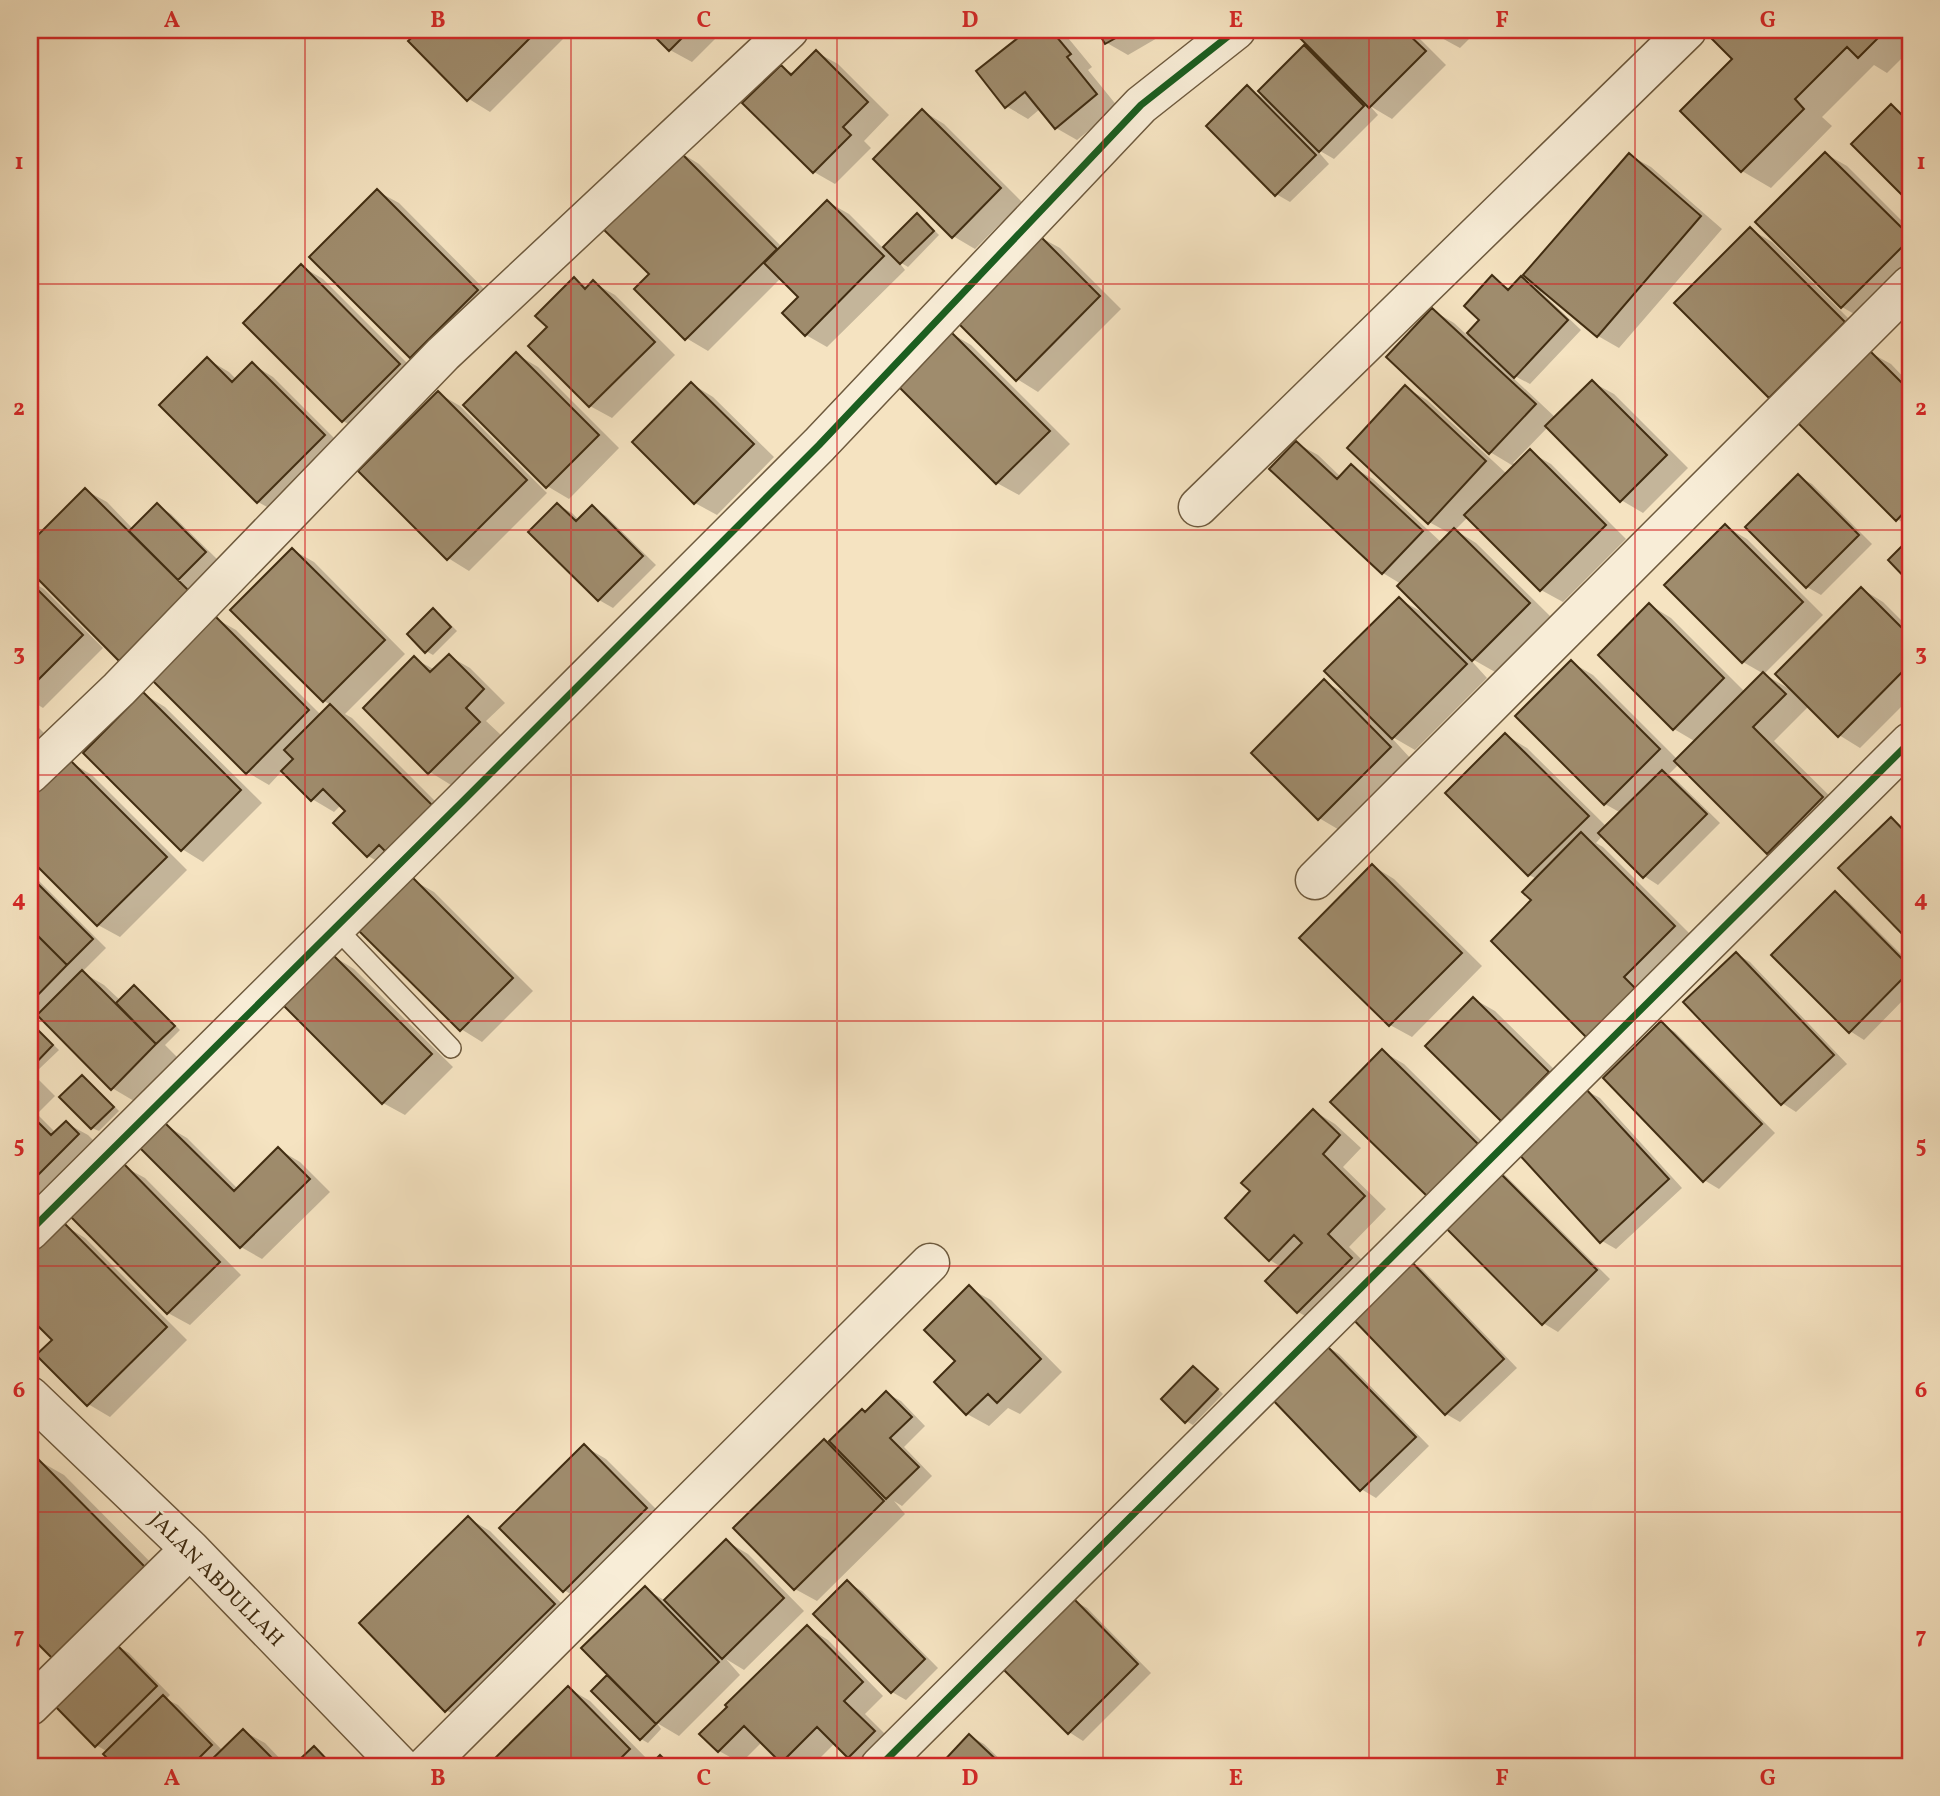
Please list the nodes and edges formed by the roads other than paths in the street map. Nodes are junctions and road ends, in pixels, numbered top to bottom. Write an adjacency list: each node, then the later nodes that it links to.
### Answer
1 (789, 30): 7 (street)
2 (1236, 30): 9 (street)
3 (1687, 30): 5 (street)
4 (1910, 285): 8 (street)
5 (1198, 507)
6 (1910, 742): 18 (street)
7 (30, 774)
8 (1315, 880)
9 (336, 928): 10 (lane); 11 (street)
10 (451, 1048)
11 (30, 1231)
12 (930, 1263): 17 (street)
13 (30, 1396): 14 (street, JALAN ABDULLAH)
14 (190, 1549): 15 (street); 16 (street, JALAN ABDULLAH)
15 (30, 1706)
16 (400, 1766)
17 (426, 1766)
18 (880, 1766)

